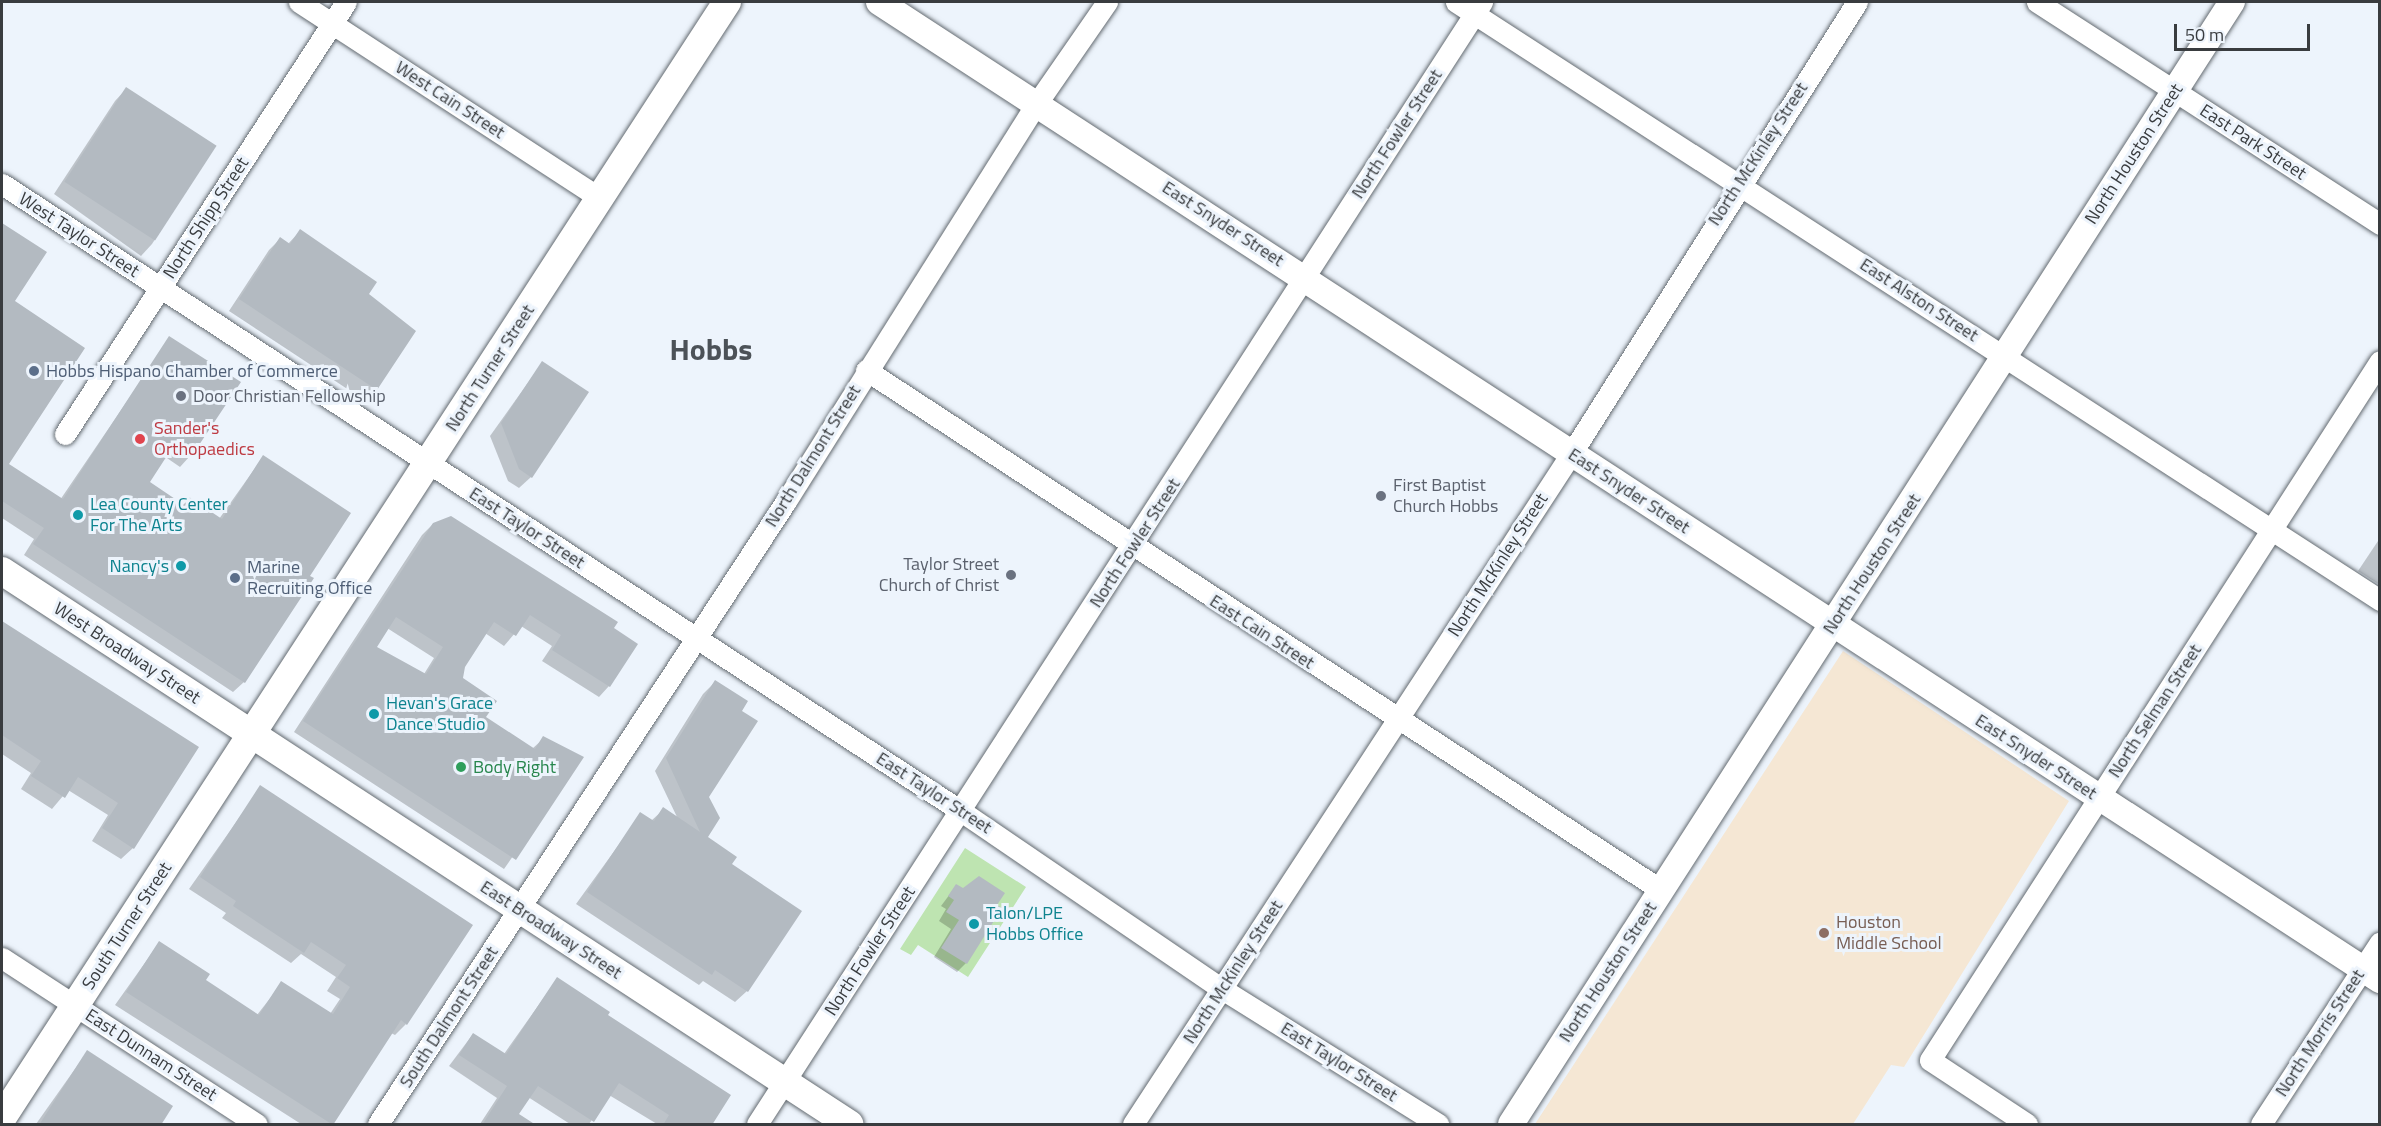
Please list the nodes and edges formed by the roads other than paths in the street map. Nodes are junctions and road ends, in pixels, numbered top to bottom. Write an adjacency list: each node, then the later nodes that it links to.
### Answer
1 (299, 2): 11 (street, West Cain Street)
2 (346, 2): 11 (street, North Shipp Street)
3 (727, 2): 16 (main road, North Turner Street)
4 (879, 2): 13 (street, East Snyder Street)
5 (1107, 2): 13 (street, North Dalmont Street)
6 (1456, 2): 10 (street, East Alston Street)
7 (1857, 2): 15 (street, North McKinley Street)
8 (2037, 2): 12 (street, East Park Street)
9 (2232, 2): 12 (street, North Houston Street)
10 (1478, 7): 15 (street, East Alston Street); 18 (street, North Fowler Street)
11 (332, 23): 16 (street, West Cain Street); 19 (street, North Shipp Street)
12 (2175, 91): 17 (street, East Park Street); 20 (street, North Houston Street)
13 (1037, 104): 18 (street, East Snyder Street); 22 (street, North Dalmont Street)
14 (2, 184): 19 (street, West Taylor Street)
15 (1738, 184): 20 (street, East Alston Street); 24 (street, North McKinley Street)
16 (600, 198): 25 (main road, North Turner Street)
17 (2379, 224)
18 (1304, 277): 24 (street, East Snyder Street); 27 (street, North Fowler Street)
19 (160, 288): 23 (street, North Shipp Street); 25 (street, West Taylor Street)
20 (2006, 355): 26 (street, East Alston Street); 30 (street, North Houston Street)
21 (2379, 361): 26 (street, North Selman Street)
22 (866, 370): 27 (street, East Cain Street); 31 (street, North Dalmont Street)
23 (65, 434)
24 (1571, 454): 30 (street, East Snyder Street); 32 (street, North McKinley Street)
25 (428, 463): 31 (street, East Taylor Street); 33 (main road, North Turner Street)
26 (2271, 530): 29 (street, East Alston Street); 34 (street, North Selman Street)
27 (1132, 546): 32 (street, East Cain Street); 35 (street, North Fowler Street)
28 (2, 572): 33 (main road, West Broadway Street)
29 (2379, 600)
30 (1834, 623): 34 (street, East Snyder Street); 36 (street, North Houston Street)
31 (697, 638): 35 (street, East Taylor Street); 37 (street, North Dalmont Street)
32 (1397, 720): 36 (street, East Cain Street); 41 (street, North McKinley Street)
33 (252, 735): 37 (main road, East Broadway Street); 42 (main road, South Turner Street)
34 (2099, 798): 40 (street, East Snyder Street); 52 (street, North Selman Street)
35 (961, 811): 41 (street, East Taylor Street); 43 (street, North Fowler Street)
36 (1661, 890): 51 (street, North Houston Street)
37 (519, 909): 43 (main road, East Broadway Street); 46 (street, South Dalmont Street)
38 (2379, 942): 40 (street, North Morris Street)
39 (2, 958): 42 (street, East Dunnam Street)
40 (2371, 974): 53 (street, North Morris Street)
41 (1222, 988): 49 (street, North McKinley Street); 50 (street, East Taylor Street)
42 (75, 1006): 44 (main road, South Turner Street); 45 (street, East Dunnam Street)
43 (784, 1083): 47 (street, North Fowler Street); 48 (main road, East Broadway Street)
44 (2, 1118)
45 (256, 1125)
46 (378, 1125)
47 (756, 1125)
48 (849, 1125)
49 (1133, 1125)
50 (1438, 1125)
51 (1511, 1125)
52 (2027, 1125)
53 (2261, 1125)

